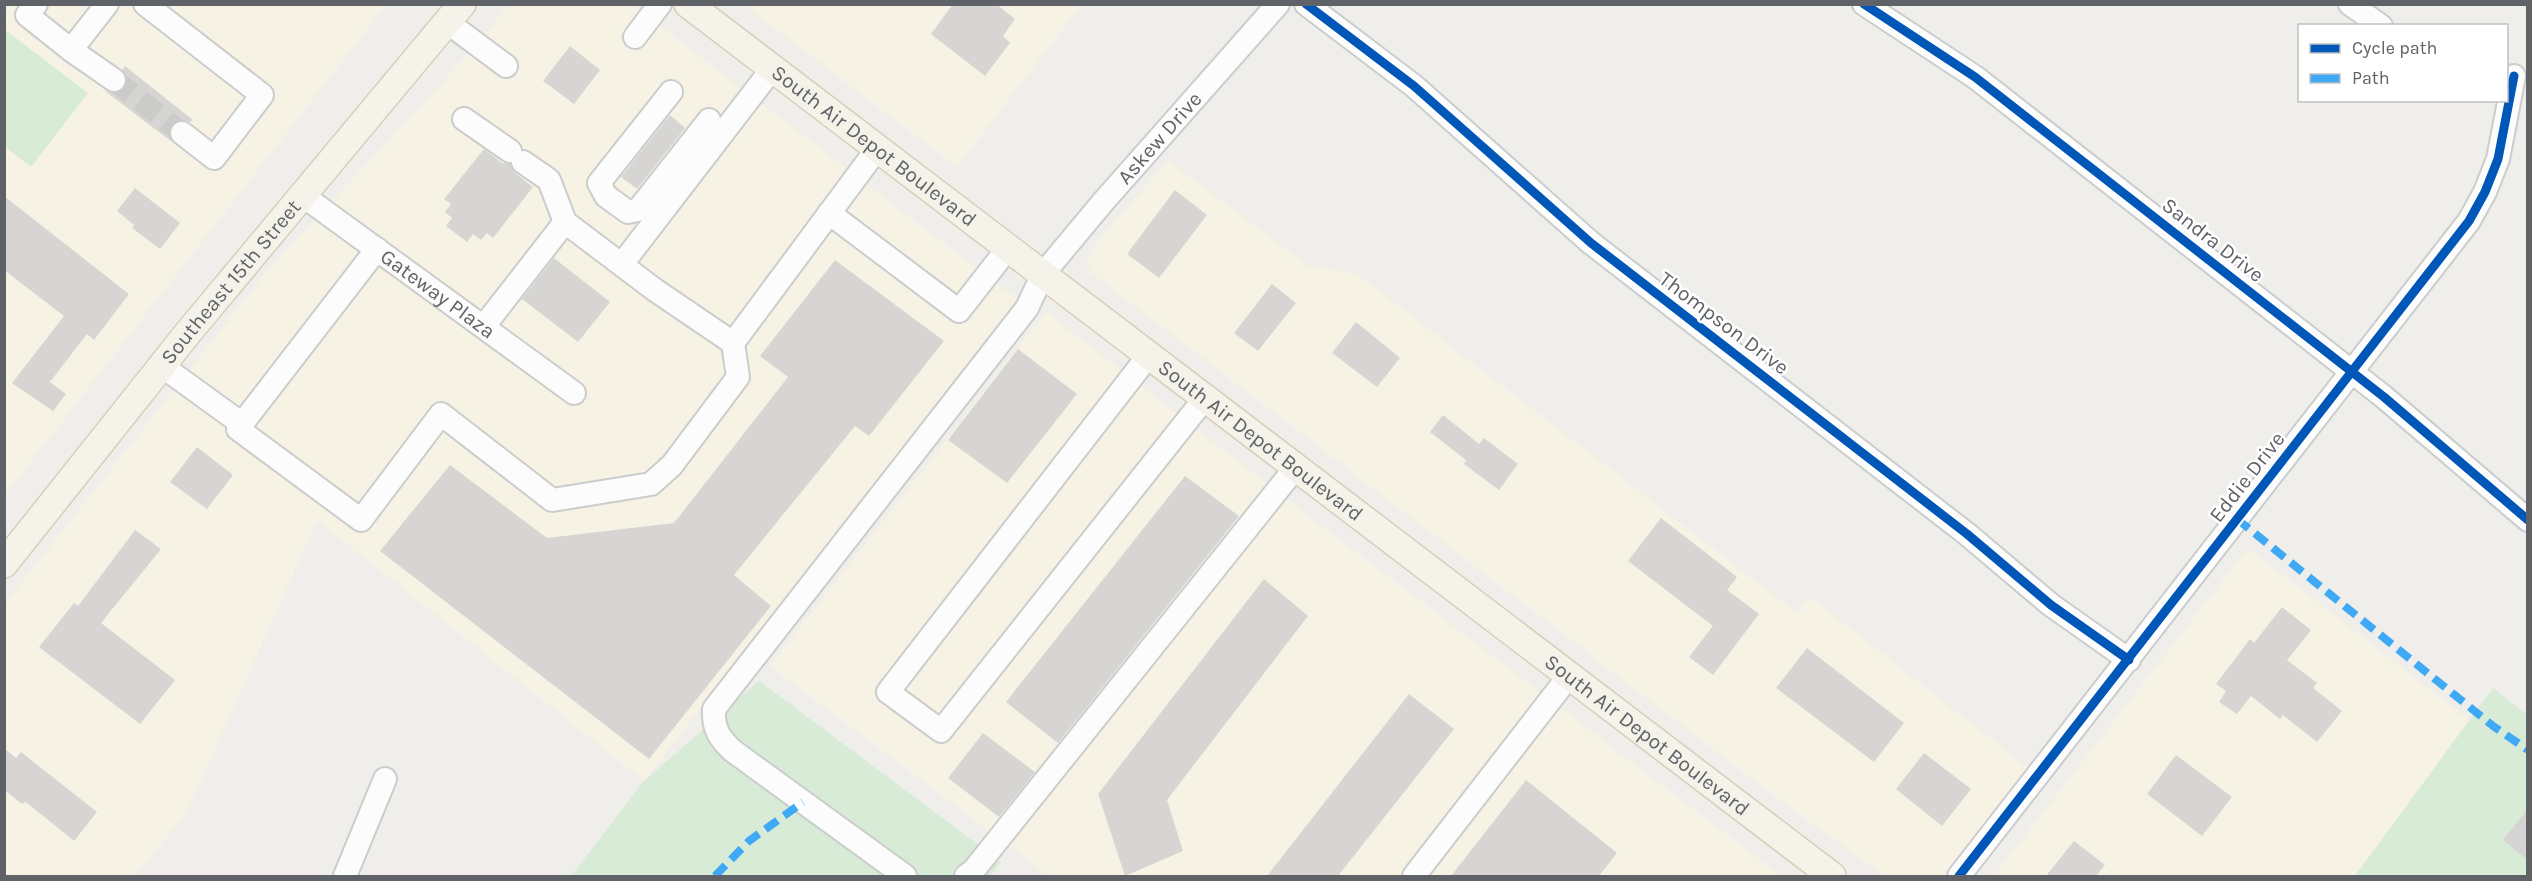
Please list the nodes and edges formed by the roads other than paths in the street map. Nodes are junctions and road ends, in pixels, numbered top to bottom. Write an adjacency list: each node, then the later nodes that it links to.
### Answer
1 (36, 4): 13 (street)
2 (107, 4): 13 (street)
3 (145, 4): 21 (street)
4 (660, 4): 12 (street)
5 (688, 4): 15 (main road, South Air Depot Boulevard)
6 (1278, 4): 29 (street, Askew Drive)
7 (1306, 4): 41 (street, Thompson Drive)
8 (1864, 4): 34 (street, Sandra Drive)
9 (2350, 4): 11 (street)
10 (455, 13): 14 (street); 23 (main road, Southeast 15th Street)
11 (2378, 24)
12 (635, 37)
13 (71, 50): 17 (street)
14 (506, 66)
15 (772, 69): 22 (main road, South Air Depot Boulevard); 28 (street)
16 (2516, 75): 34 (street, Eddie Drive)
17 (114, 80)
18 (671, 92): 20 (street)
19 (464, 119): 25 (street)
20 (709, 120)
21 (182, 133)
22 (877, 148): 24 (street); 26 (main road, South Air Depot Boulevard)
23 (302, 195): 27 (street, Gateway Plaza); 33 (main road, Southeast 15th Street)
24 (829, 213): 26 (street); 31 (street)
25 (565, 222): 28 (street); 30 (street)
26 (1008, 248): 29 (main road, South Air Depot Boulevard)
27 (377, 249): 30 (street, Gateway Plaza); 37 (street)
28 (622, 264): 31 (street)
29 (1044, 274): 32 (main road, South Air Depot Boulevard); 45 (street, Askew Drive)
30 (484, 326): 35 (street, Gateway Plaza)
31 (733, 343): 37 (street)
32 (1149, 355): 36 (main road, South Air Depot Boulevard); 36 (street)
33 (162, 366): 37 (street); 40 (main road, Southeast 15th Street)
34 (2352, 371): 39 (street, Sandra Drive); 41 (street, Eddie Drive)
35 (574, 393)
36 (1205, 398): 38 (main road, South Air Depot Boulevard)
37 (242, 424)
38 (1296, 467): 42 (main road, South Air Depot Boulevard); 46 (street)
39 (2528, 520)
40 (4, 564)
41 (2129, 660): 49 (street, Eddie Drive)
42 (1569, 676): 47 (street); 48 (main road, South Air Depot Boulevard)
43 (385, 779): 44 (street)
44 (345, 876)
45 (905, 876)
46 (966, 876)
47 (1414, 876)
48 (1832, 876)
49 (1959, 876)

